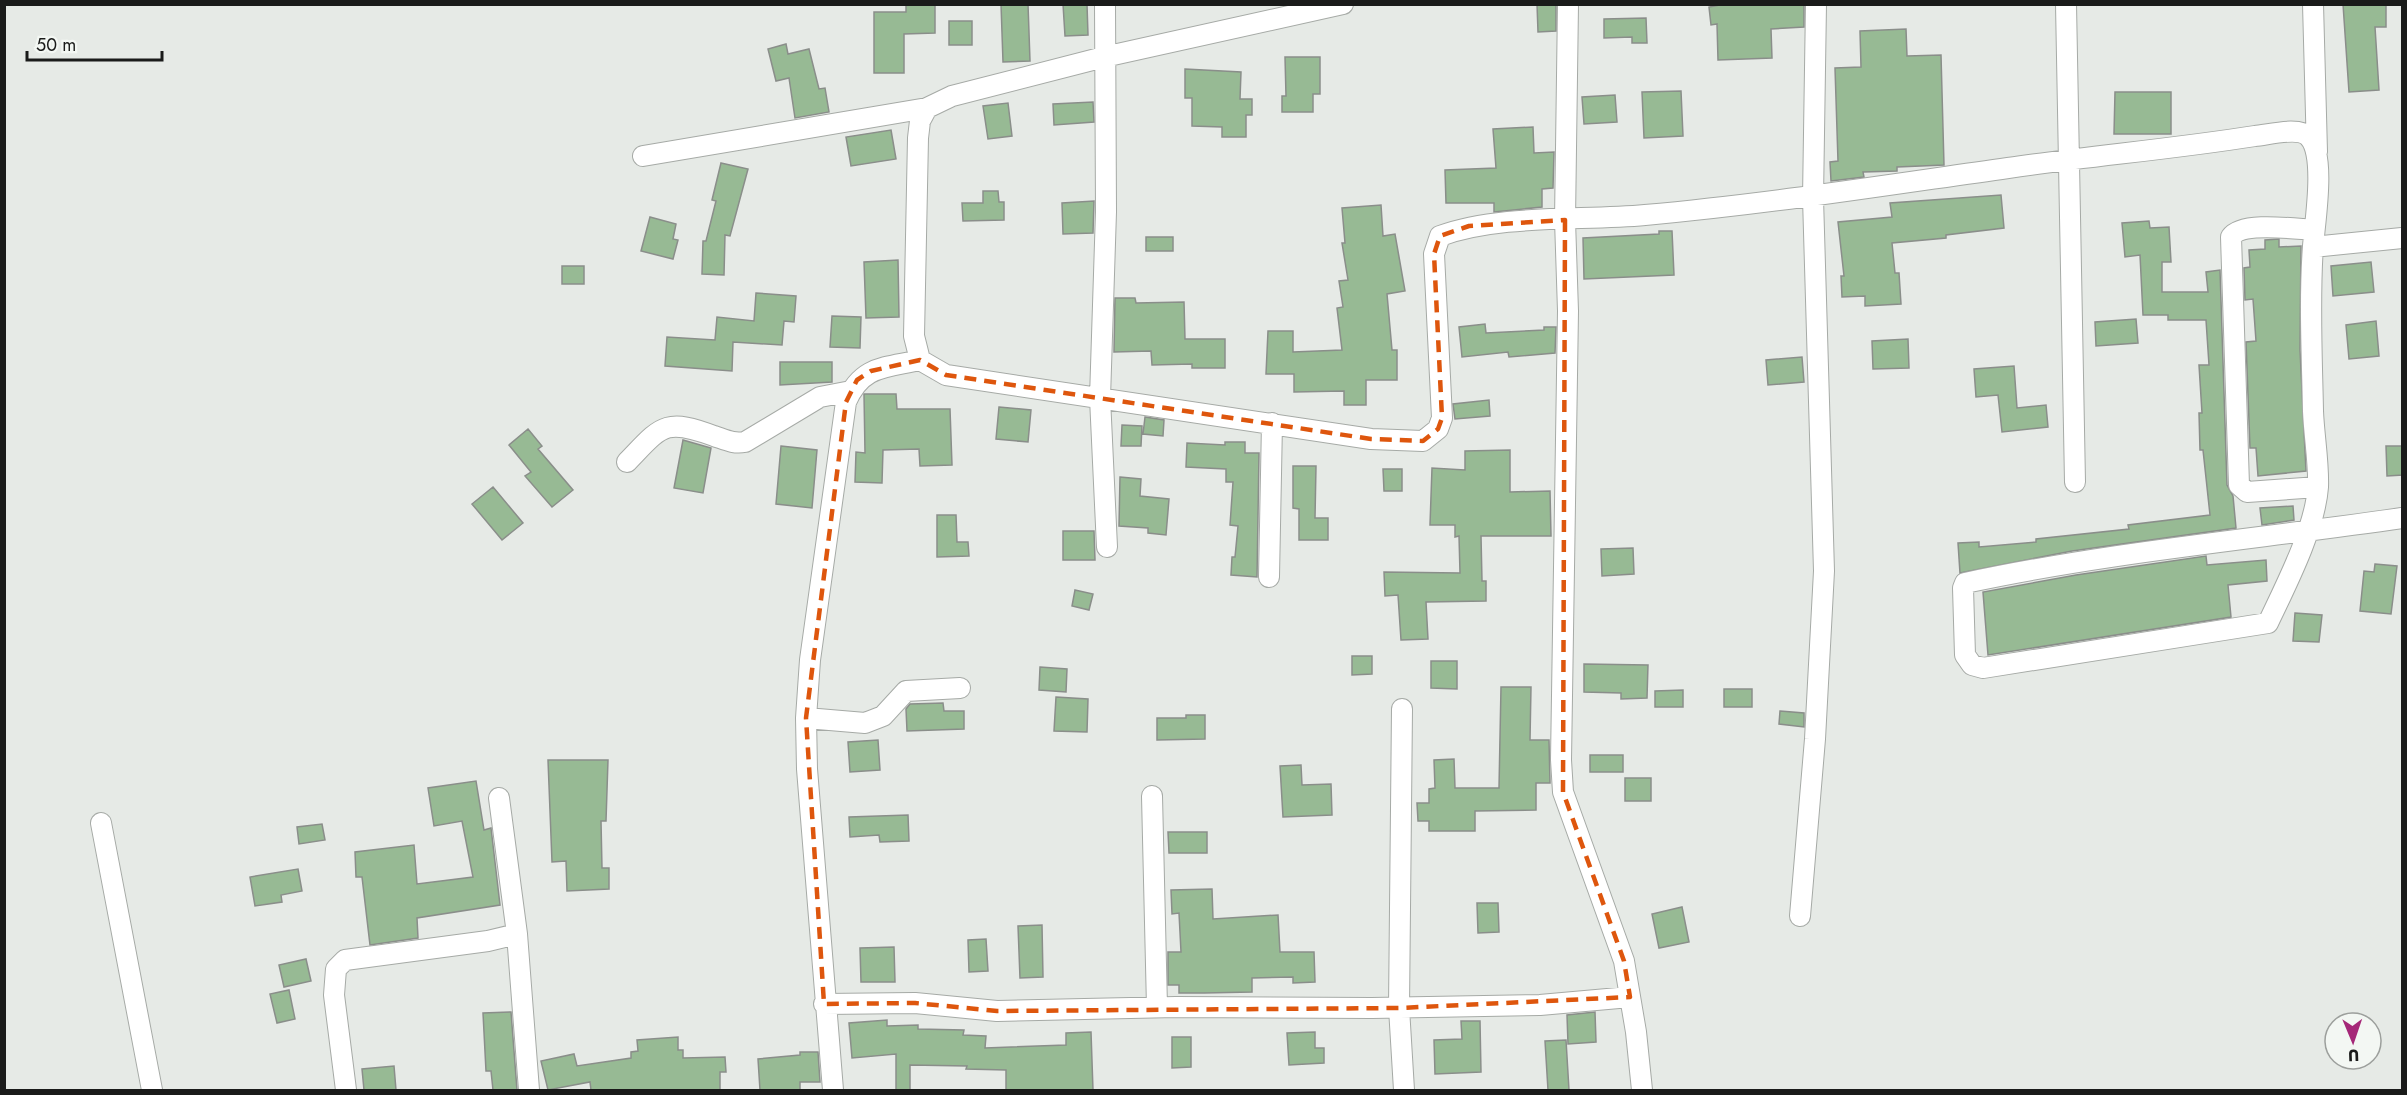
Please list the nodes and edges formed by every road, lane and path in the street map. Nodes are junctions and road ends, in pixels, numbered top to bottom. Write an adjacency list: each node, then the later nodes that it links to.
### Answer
1 (1105, 4): 7 (street)
2 (1568, 4): 13 (street)
3 (1816, 4): 12 (street)
4 (2066, 4): 11 (street)
5 (2313, 4): 9 (street)
6 (1334, 5): 7 (street)
7 (1104, 57): 8 (street); 18 (street)
8 (927, 108): 10 (street); 16 (street)
9 (2317, 154): 11 (street); 14 (street)
10 (643, 156)
11 (2068, 159): 12 (street); 21 (street)
12 (1813, 198): 13 (street); 33 (street)
13 (1565, 220): 19 (street); 35 (street)
14 (2313, 238): 15 (street); 22 (street); 22 (street)
15 (2403, 238)
16 (920, 360): 17 (street); 18 (street)
17 (850, 391): 20 (street); 29 (street)
18 (1100, 398): 19 (street); 25 (street)
19 (1272, 423): 26 (street)
20 (627, 462)
21 (2075, 482)
22 (2318, 487): 24 (street)
23 (2403, 518): 24 (street)
24 (2306, 532): 24 (street)
25 (1107, 548)
26 (1269, 577)
27 (960, 688): 29 (street)
28 (1402, 709): 38 (street)
29 (806, 718): 36 (street)
30 (1152, 796): 37 (street)
31 (498, 798): 34 (street)
32 (101, 823): 39 (street)
33 (1800, 916)
34 (517, 934): 40 (street); 41 (street)
35 (1630, 997): 38 (street); 44 (street)
36 (824, 1004): 37 (street); 42 (street)
37 (1157, 1007): 38 (street)
38 (1399, 1008): 43 (street)
39 (152, 1090)
40 (346, 1090)
41 (529, 1090)
42 (833, 1090)
43 (1404, 1090)
44 (1642, 1090)

